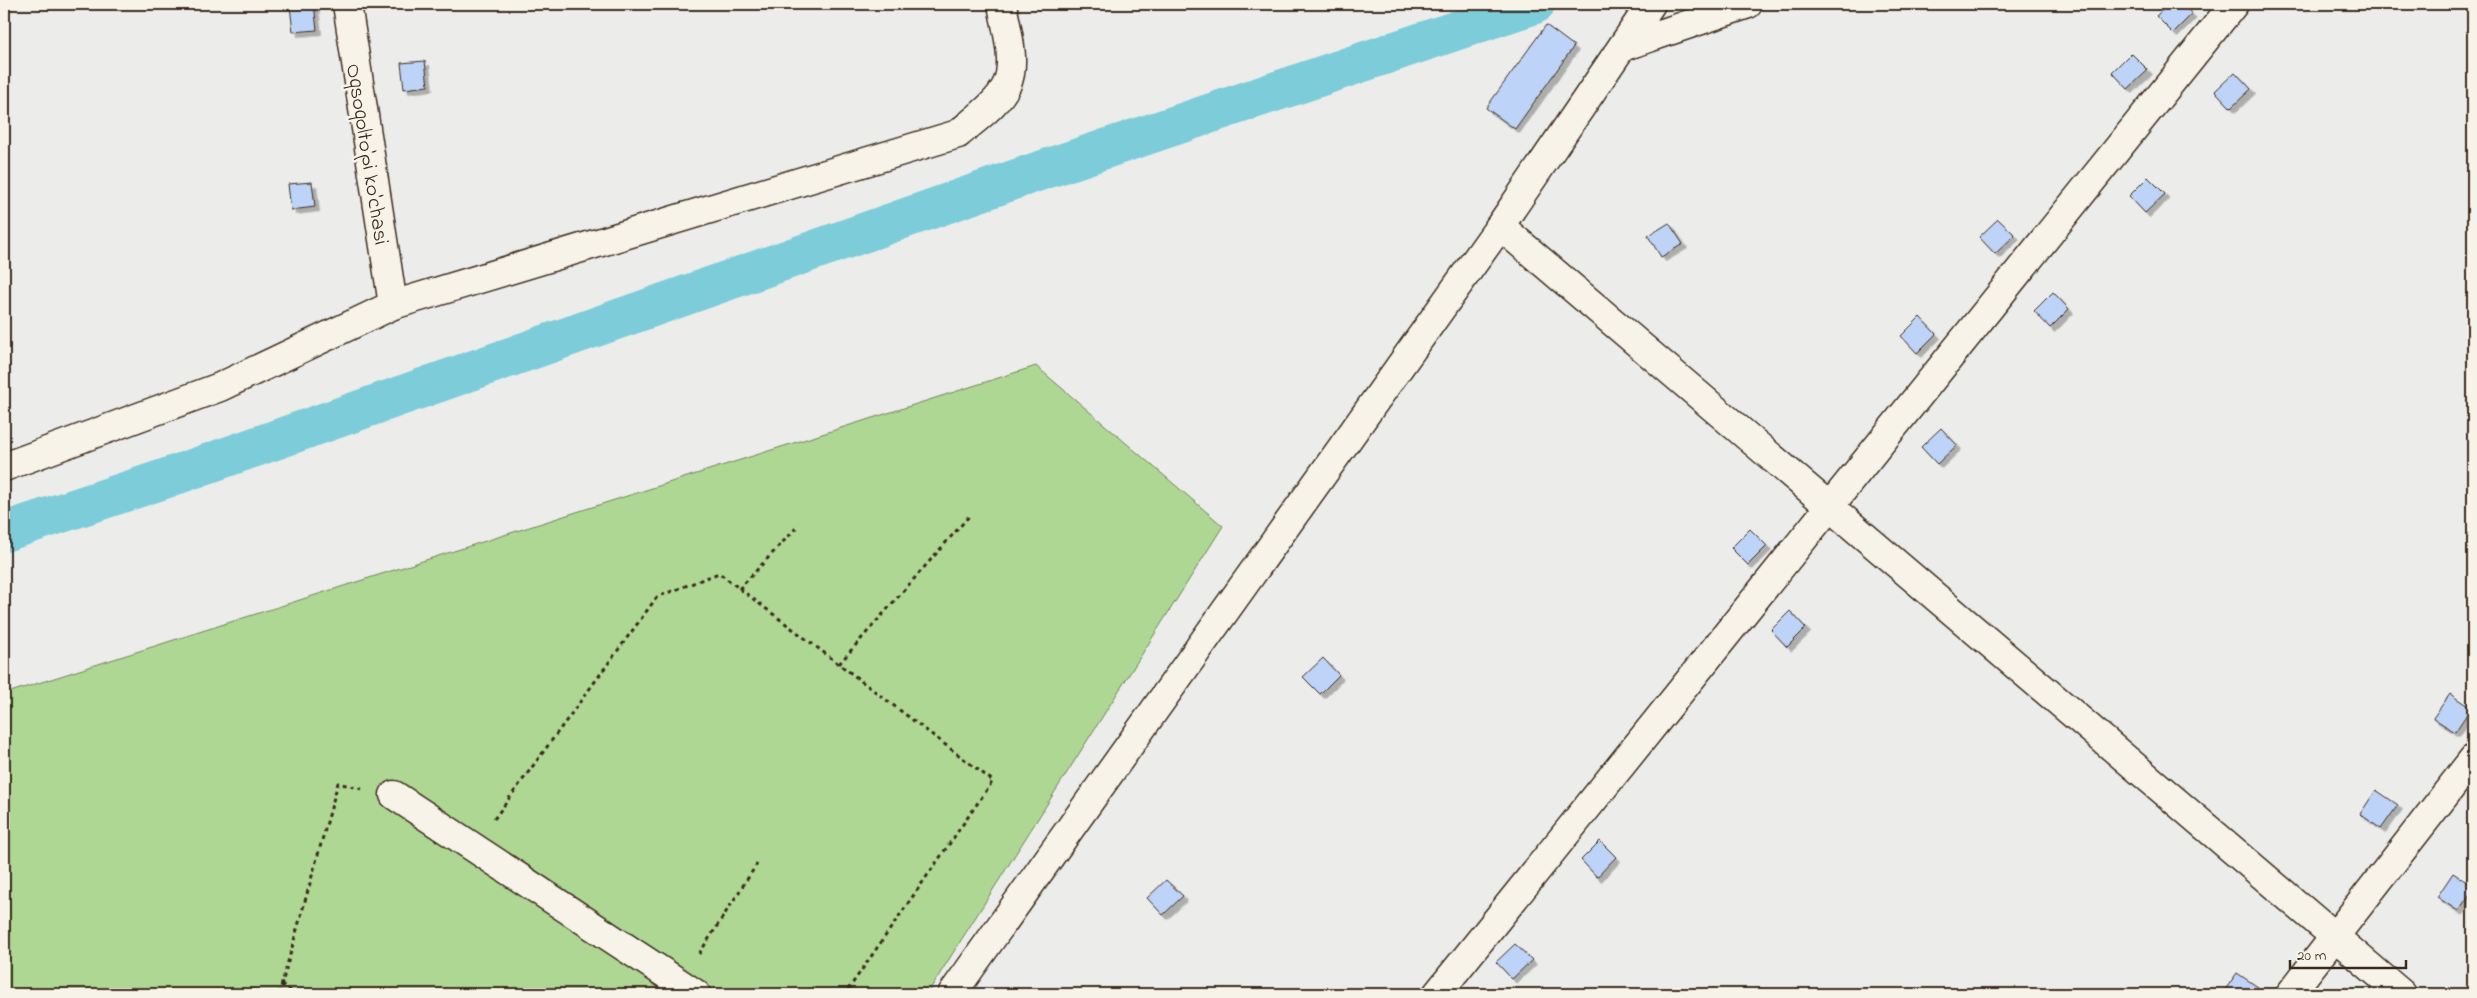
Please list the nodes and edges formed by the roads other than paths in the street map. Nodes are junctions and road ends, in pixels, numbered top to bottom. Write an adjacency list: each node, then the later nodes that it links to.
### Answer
1 (347, 4): 8 (street, Oqsoqolto'pi ko'chasi)
2 (1002, 4): 8 (street)
3 (1651, 4): 6 (street)
4 (1748, 4): 6 (street)
5 (2234, 4): 10 (street)
6 (1622, 47): 7 (street)
7 (1500, 226): 10 (street); 15 (street)
8 (393, 305): 9 (street)
9 (4, 467)
10 (1830, 508): 13 (street); 16 (street)
11 (2473, 759): 13 (street)
12 (394, 795): 14 (street)
13 (2334, 937): 17 (street); 18 (street)
14 (687, 989)
15 (952, 994)
16 (1436, 994)
17 (2290, 994)
18 (2402, 994)

